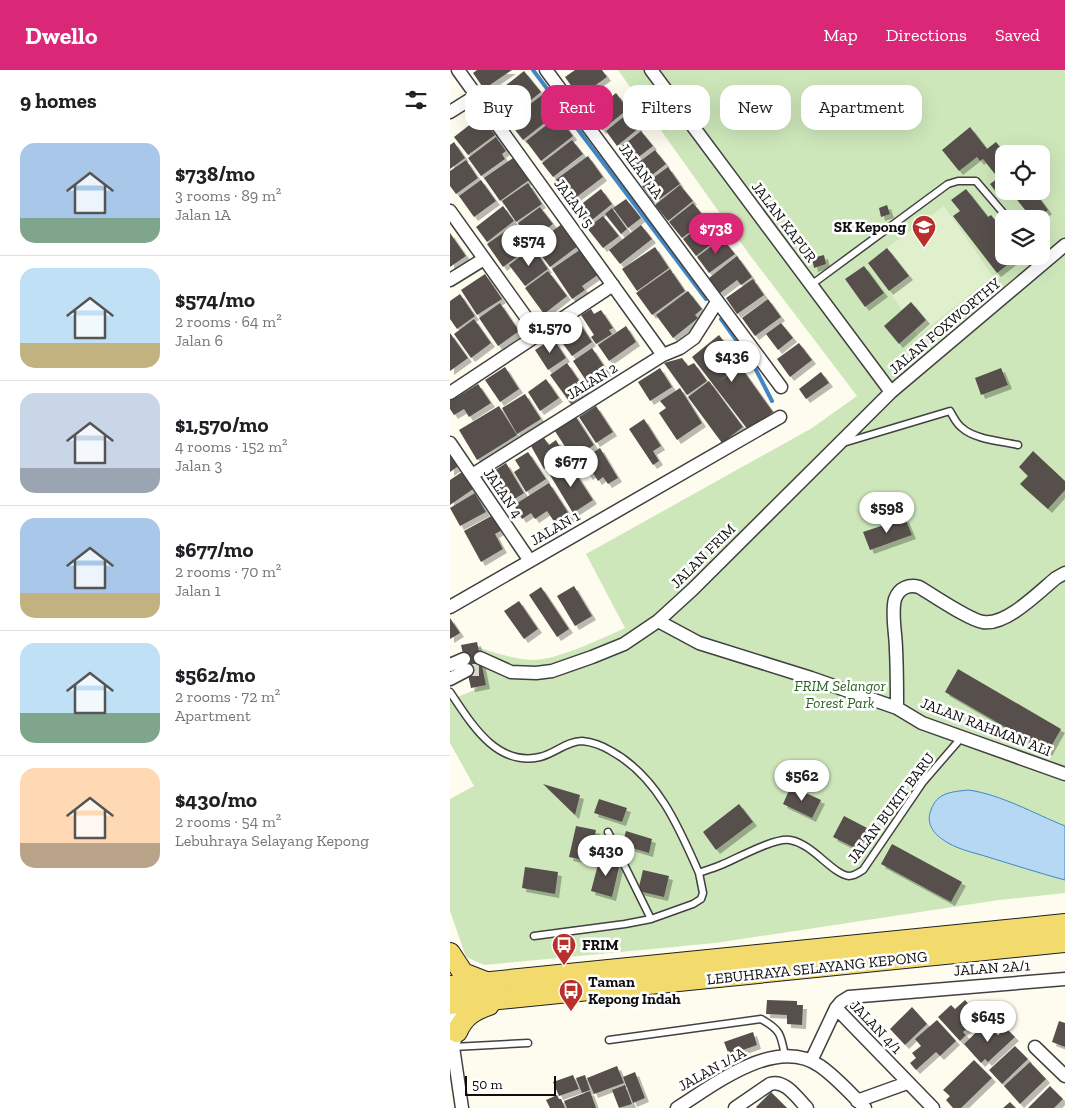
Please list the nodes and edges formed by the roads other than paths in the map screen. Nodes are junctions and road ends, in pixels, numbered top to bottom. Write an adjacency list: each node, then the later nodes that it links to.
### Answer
1 (458, 70): 4 (street, JALAN 5)
2 (546, 70): 15 (street, JALAN 1A)
3 (651, 70): 14 (street, JALAN KAPUR)
4 (469, 85)
5 (465, 103): 6 (street)
6 (450, 112)
7 (502, 130): 13 (street, JALAN 5)
8 (1001, 210): 14 (lane)
9 (450, 211): 11 (street)
10 (1063, 250): 19 (street, JALAN FOXWORTHY)
11 (484, 259): 12 (street); 16 (street)
12 (450, 280)
13 (613, 285): 16 (street); 17 (street, JALAN 5)
14 (811, 285): 19 (street, JALAN KAPUR)
15 (717, 302): 17 (street, JALAN 2); 18 (street, JALAN 1A)
16 (538, 334): 20 (street)
17 (663, 356): 25 (street, JALAN 2)
18 (781, 387)
19 (891, 392): 23 (street, JALAN FRIM)
20 (450, 393)
21 (780, 417): 26 (street, JALAN 1)
22 (450, 443): 25 (street, JALAN 4)
23 (840, 444): 24 (lane); 29 (street, JALAN FRIM)
24 (1018, 446)
25 (472, 475): 26 (street, JALAN 4)
26 (530, 562): 28 (street, JALAN 1)
27 (1065, 573): 34 (street)
28 (450, 607)
29 (658, 621): 30 (street, JALAN FRIM); 34 (street, JALAN RAHMAN ALI)
30 (482, 664)
31 (450, 665): 32 (street)
32 (450, 678)
33 (450, 692): 38 (lane)
34 (897, 708): 35 (street, JALAN RAHMAN ALI)
35 (962, 737): 36 (street, JALAN RAHMAN ALI); 38 (lane, JALAN BUKIT BARU)
36 (1065, 774)
37 (608, 832): 39 (lane)
38 (699, 873): 39 (lane)
39 (651, 919): 41 (lane)
40 (1065, 924): 45 (main road, LEBUHRAYA SELAYANG KEPONG)
41 (534, 936)
42 (1065, 942): 47 (main road, LEBUHRAYA SELAYANG KEPONG)
43 (450, 954): 45 (main road)
44 (1065, 979): 48 (street, JALAN 2A/1)
45 (487, 982): 46 (main road, LEBUHRAYA SELAYANG KEPONG)
46 (451, 998): 47 (main road, LEBUHRAYA SELAYANG KEPONG); 51 (street)
47 (505, 999): 51 (main road)
48 (836, 1008): 54 (street, JALAN 4/1); 56 (street, JALAN 4/1)
49 (610, 1040): 53 (lane)
50 (528, 1043): 51 (lane)
51 (453, 1046): 58 (street)
52 (1035, 1047): 55 (street)
53 (785, 1056): 54 (street, JALAN 1/1A); 59 (street, JALAN 1/1A)
54 (811, 1061): 57 (street, JALAN 1/1A)
55 (1065, 1076)
56 (907, 1083): 57 (street); 62 (street, JALAN 4/1)
57 (861, 1104)
58 (462, 1108)
59 (677, 1108)
60 (735, 1108): 61 (street)
61 (807, 1108)
62 (933, 1108)

